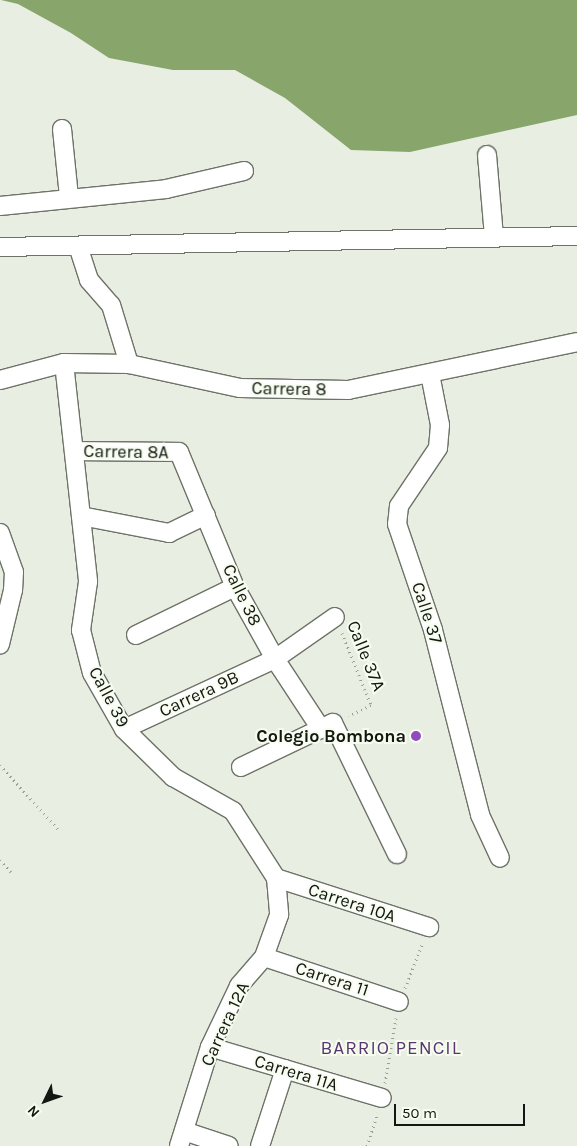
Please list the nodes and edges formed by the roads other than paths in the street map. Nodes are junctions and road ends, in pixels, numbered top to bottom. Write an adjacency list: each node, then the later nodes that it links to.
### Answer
1 (62, 128): 4 (street)
2 (487, 154): 7 (street)
3 (244, 172): 4 (street)
4 (69, 197): 5 (street)
5 (0, 206)
6 (577, 236): 7 (street)
7 (494, 237): 8 (street)
8 (78, 246): 9 (street); 12 (street)
9 (0, 247)
10 (577, 342): 13 (street, Carrera 8)
11 (64, 363): 12 (street, Carrera 8); 14 (street, Carrera 8); 15 (street, Calle 39)
12 (129, 364): 13 (street, Carrera 8)
13 (430, 374): 30 (street, Calle 37)
14 (0, 380)
15 (74, 451): 16 (street, Carrera 8A); 18 (street, Calle 39)
16 (179, 452): 17 (street, Calle 38)
17 (206, 515): 18 (street); 21 (street, Calle 38)
18 (81, 516): 27 (street, Calle 39)
19 (0, 533): 20 (street)
20 (7, 571): 24 (street)
21 (235, 587): 23 (street); 25 (street, Calle 38)
22 (335, 616): 25 (street, Carrera 9B)
23 (136, 635)
24 (0, 644)
25 (275, 659): 26 (street, Calle 38); 27 (street, Carrera 9B)
26 (327, 726): 28 (street); 29 (street, Calle 38)
27 (124, 729): 31 (street, Calle 39)
28 (241, 767)
29 (397, 854)
30 (500, 858)
31 (276, 878): 32 (street, Carrera 10A); 33 (street, Carrera 12A)
32 (429, 927)
33 (264, 957): 34 (street, Carrera 11); 35 (street, Carrera 12A)
34 (399, 1002)
35 (210, 1047): 36 (street, Carrera 11A); 38 (street, Carrera 12A)
36 (285, 1069): 37 (street, Carrera 11A); 40 (street)
37 (382, 1098)
38 (182, 1139): 39 (street)
39 (229, 1146)
40 (260, 1146)

